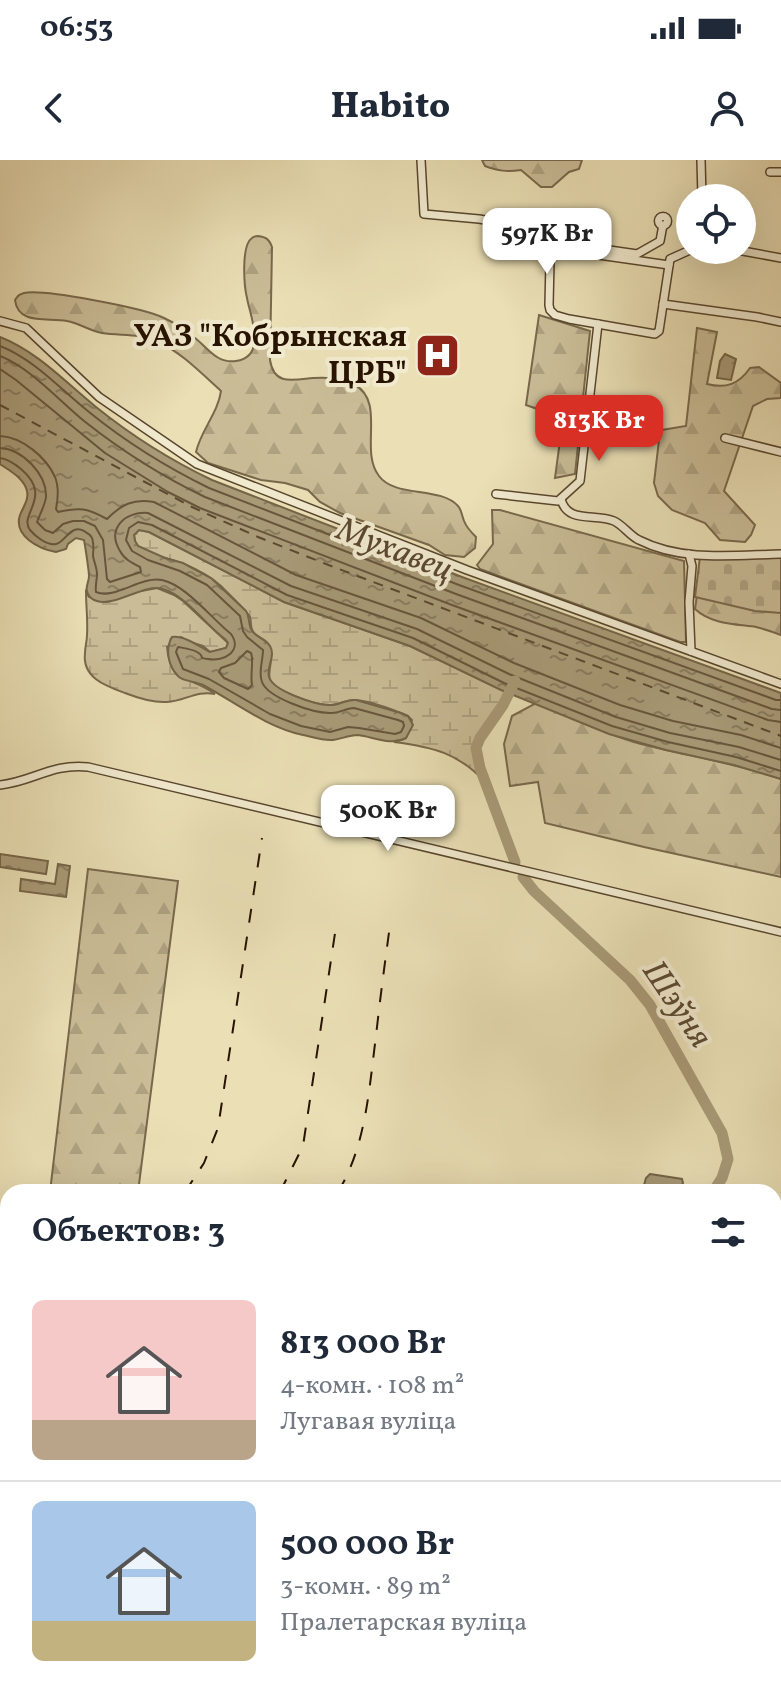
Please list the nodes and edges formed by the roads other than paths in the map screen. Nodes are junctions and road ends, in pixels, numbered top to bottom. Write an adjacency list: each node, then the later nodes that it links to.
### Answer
1 (421, 160): 7 (street)
2 (701, 160): 5 (street)
3 (770, 172): 4 (street)
4 (781, 172)
5 (702, 184)
6 (663, 225): 7 (street)
7 (553, 245): 11 (street); 15 (street)
8 (756, 253): 10 (street)
9 (676, 258): 11 (street)
10 (781, 258)
11 (669, 262): 12 (street)
12 (663, 304): 14 (street); 15 (street)
13 (0, 321): 22 (street)
14 (781, 322)
15 (598, 324): 19 (street)
16 (725, 438): 17 (street)
17 (781, 452)
18 (496, 494): 19 (street)
19 (561, 499): 20 (street)
20 (689, 554): 21 (street); 22 (street)
21 (781, 554)
22 (691, 651): 23 (street)
23 (781, 684)
24 (0, 785): 25 (street)
25 (781, 932)

